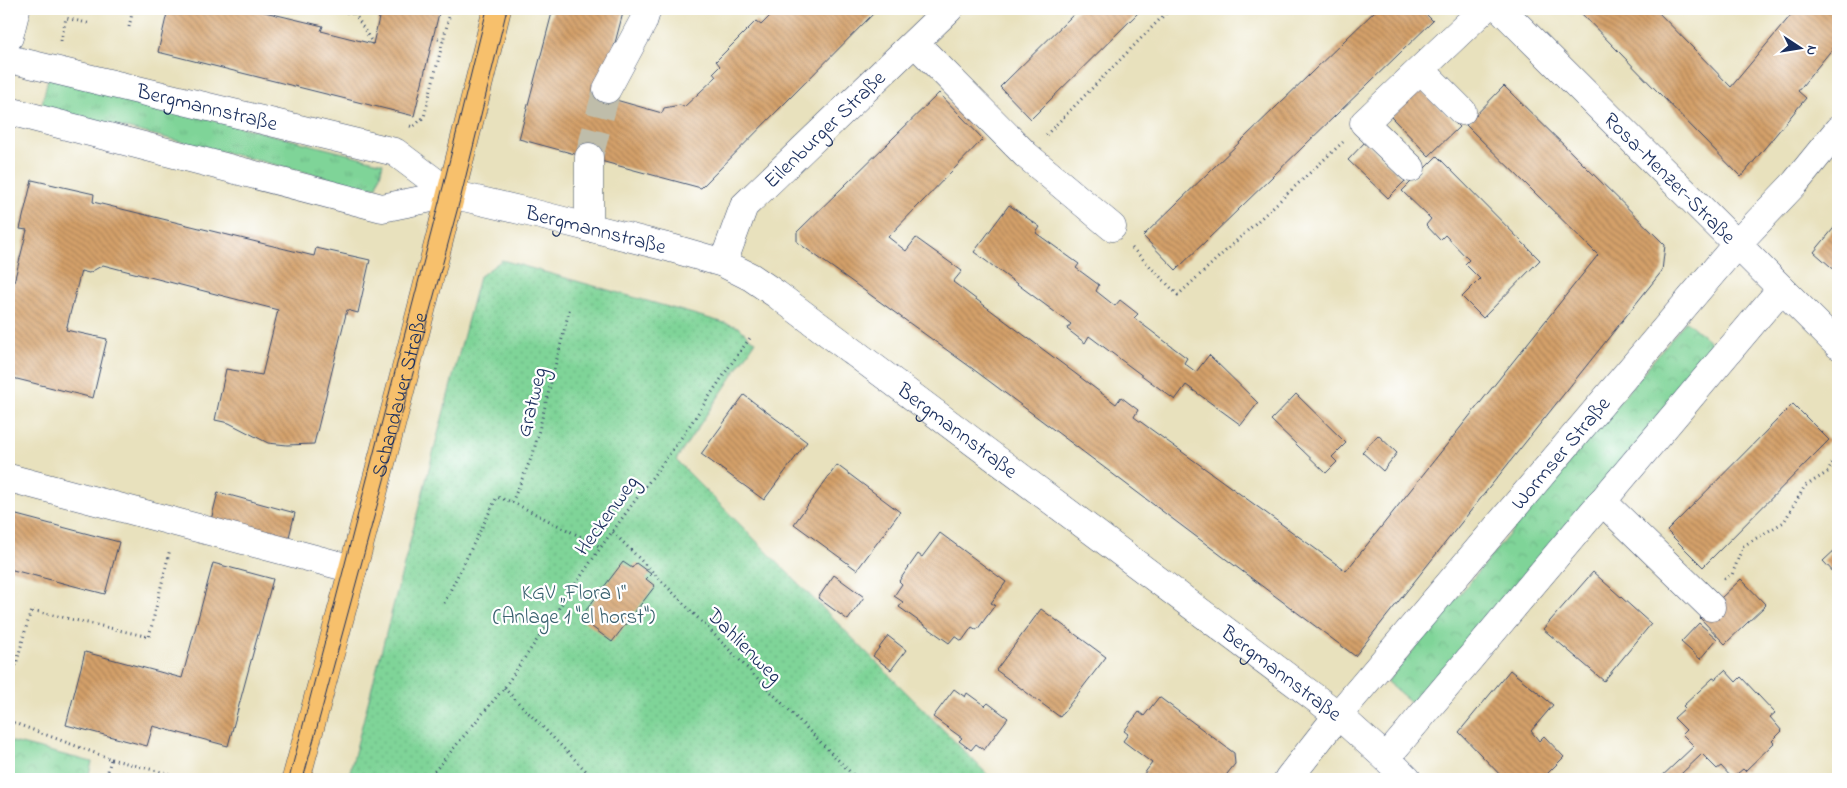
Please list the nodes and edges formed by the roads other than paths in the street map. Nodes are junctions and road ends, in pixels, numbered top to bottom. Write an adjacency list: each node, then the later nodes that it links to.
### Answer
1 (16, 9): 7 (street)
2 (497, 9): 17 (main road, Schandauer Straße)
3 (647, 9): 11 (street)
4 (949, 9): 8 (street, Eilenburger Straße)
5 (1484, 9): 10 (street)
6 (1502, 9): 20 (street, Rosa-Menzer-Straße)
7 (9, 37)
8 (914, 43): 18 (street); 21 (street, Eilenburger Straße)
9 (9, 59): 17 (street, Bergmannstraße)
10 (1421, 70): 13 (street); 16 (street)
11 (607, 89)
12 (9, 111): 17 (street, Bergmannstraße)
13 (1462, 111)
14 (1838, 130): 20 (street, Wormser Straße)
15 (589, 157): 19 (street)
16 (1411, 168)
17 (451, 194): 19 (street, Bergmannstraße); 26 (main road, Schandauer Straße)
18 (1112, 227)
19 (590, 228): 21 (street, Bergmannstraße)
20 (1736, 245): 22 (street, Rosa-Menzer-Straße); 28 (street, Wormser Straße)
21 (723, 263): 28 (street, Bergmannstraße)
22 (1781, 289): 23 (street, Rosa-Menzer-Straße); 25 (street)
23 (1838, 345)
24 (9, 478): 26 (street)
25 (1602, 501): 27 (street); 29 (street)
26 (353, 569): 30 (main road, Schandauer Straße)
27 (1704, 600)
28 (1338, 715): 29 (street, Bergmannstraße); 31 (street, Wormser Straße)
29 (1386, 758): 32 (street, Bergmannstraße)
30 (296, 779)
31 (1288, 779)
32 (1407, 779)

